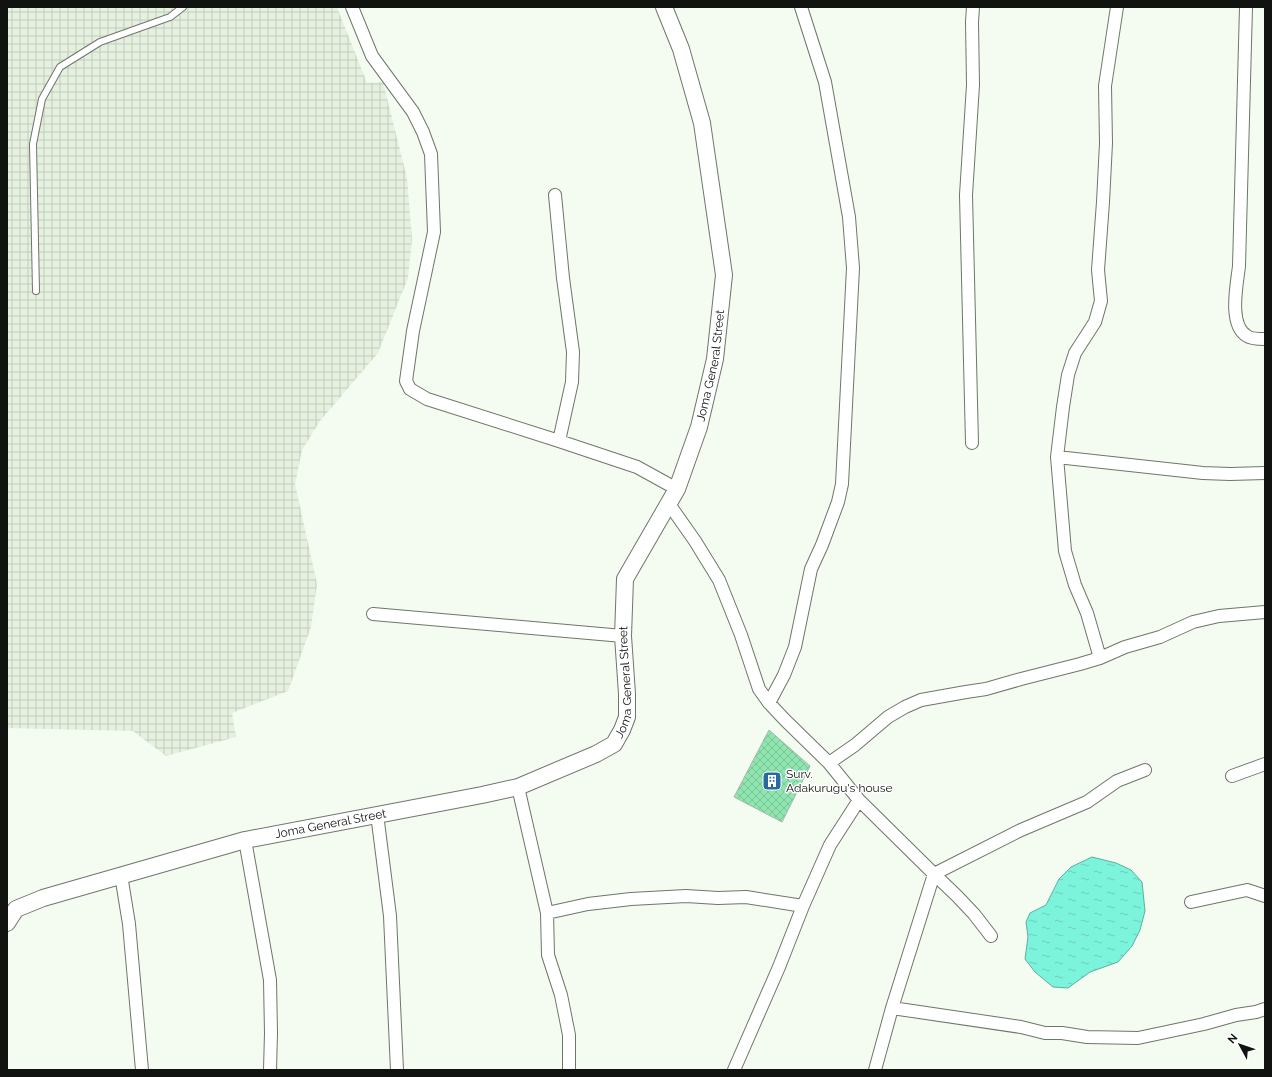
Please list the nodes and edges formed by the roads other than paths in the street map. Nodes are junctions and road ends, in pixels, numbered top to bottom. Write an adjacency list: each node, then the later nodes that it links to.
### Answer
1 (183, 7): 9 (lane)
2 (352, 7): 11 (street)
3 (664, 7): 15 (street, Joma General Street)
4 (801, 7): 21 (street)
5 (973, 7): 12 (street)
6 (1117, 7): 13 (street)
7 (1246, 7): 10 (street)
8 (555, 195): 11 (street)
9 (36, 291)
10 (1265, 339)
11 (559, 441): 15 (street)
12 (972, 443)
13 (1057, 457): 14 (street); 20 (street)
14 (1265, 473)
15 (677, 489): 16 (street, Joma General Street)
16 (669, 504): 19 (street, Joma General Street); 21 (street)
17 (1265, 612): 20 (street)
18 (373, 614): 19 (street)
19 (623, 636): 26 (street, Joma General Street)
20 (1100, 658): 22 (street)
21 (769, 703): 22 (street)
22 (829, 763): 27 (street)
23 (1265, 764): 25 (street)
24 (1145, 770): 30 (street)
25 (1232, 776)
26 (518, 787): 28 (street, Joma General Street); 36 (street)
27 (859, 800): 30 (street); 34 (street)
28 (377, 814): 29 (street, Joma General Street); 43 (street)
29 (245, 840): 31 (street, Joma General Street); 42 (street)
30 (934, 874): 38 (street); 39 (street)
31 (120, 875): 35 (street, Joma General Street); 41 (street)
32 (1265, 896): 33 (street)
33 (1191, 902)
34 (803, 906): 36 (street); 45 (street)
35 (12, 907): 37 (street, Joma General Street)
36 (548, 913): 44 (street)
37 (7, 923)
38 (991, 936)
39 (892, 1008): 40 (street); 46 (street)
40 (1265, 1009)
41 (142, 1070)
42 (270, 1070)
43 (397, 1070)
44 (569, 1070)
45 (734, 1070)
46 (875, 1070)

